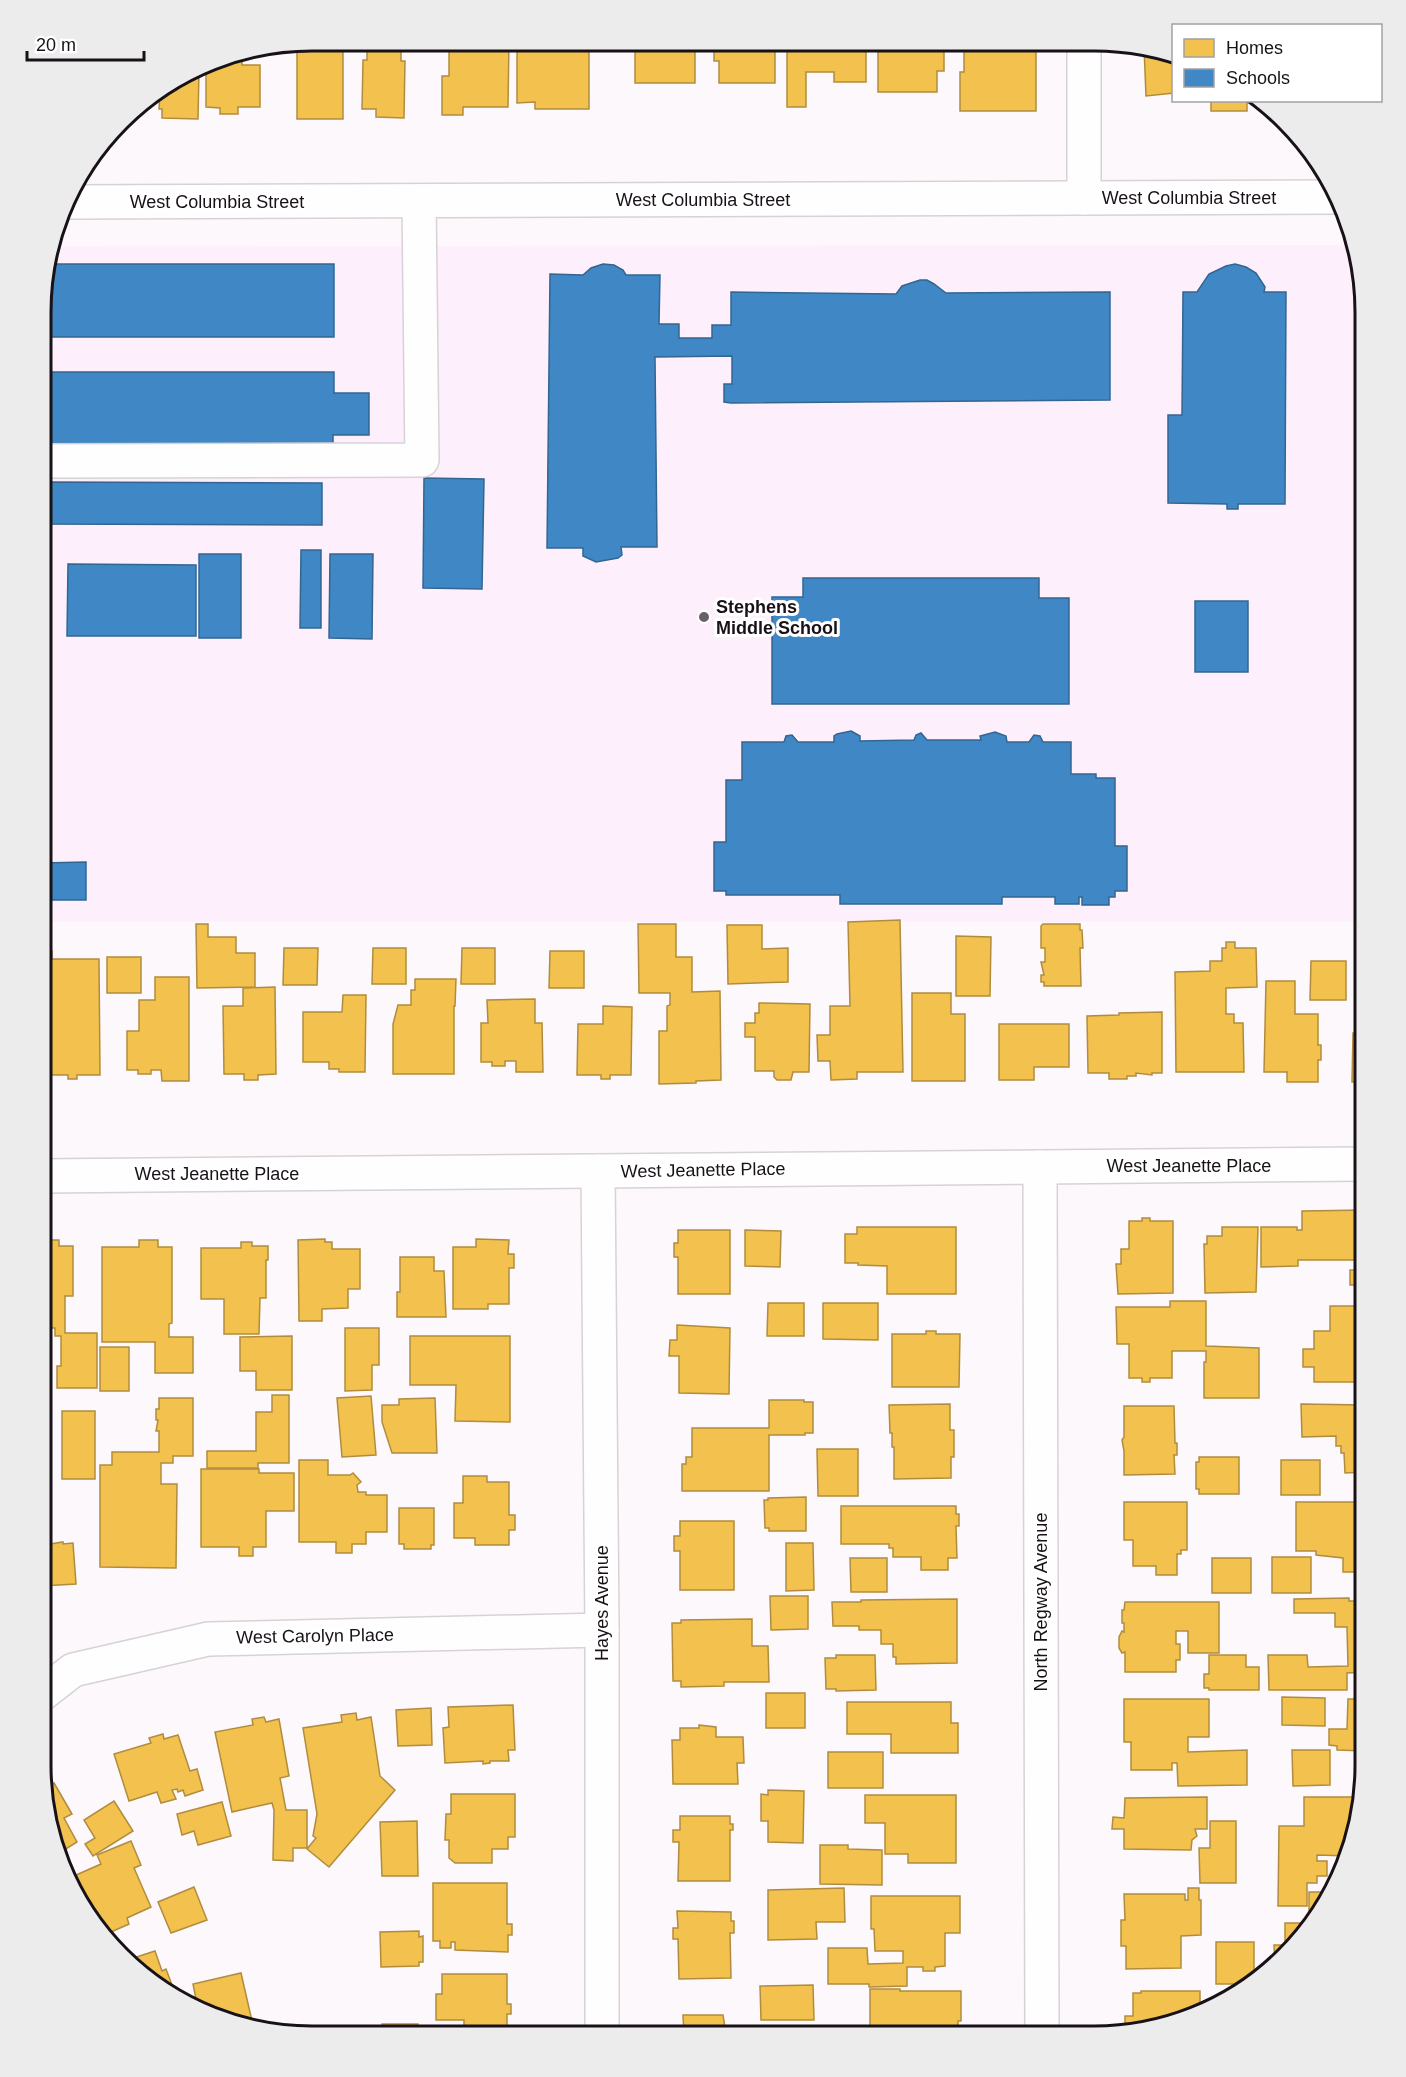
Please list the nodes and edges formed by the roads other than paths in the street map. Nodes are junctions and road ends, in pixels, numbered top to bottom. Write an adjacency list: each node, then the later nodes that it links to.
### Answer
1 (1083, 51): 3 (street)
2 (1328, 197): 3 (street, West Columbia Street)
3 (1083, 198): 4 (street, West Columbia Street)
4 (419, 201): 5 (street, West Columbia Street); 6 (street)
5 (75, 202)
6 (51, 460)
7 (1355, 1164): 8 (street, West Jeanette Place)
8 (1040, 1167): 9 (street, West Jeanette Place); 14 (street, North Regway Avenue)
9 (598, 1171): 10 (street, West Jeanette Place); 11 (street, Hayes Avenue)
10 (51, 1176)
11 (602, 1630): 12 (street, West Carolyn Place); 13 (street, Hayes Avenue)
12 (51, 1687)
13 (602, 2026)
14 (1042, 2026)

